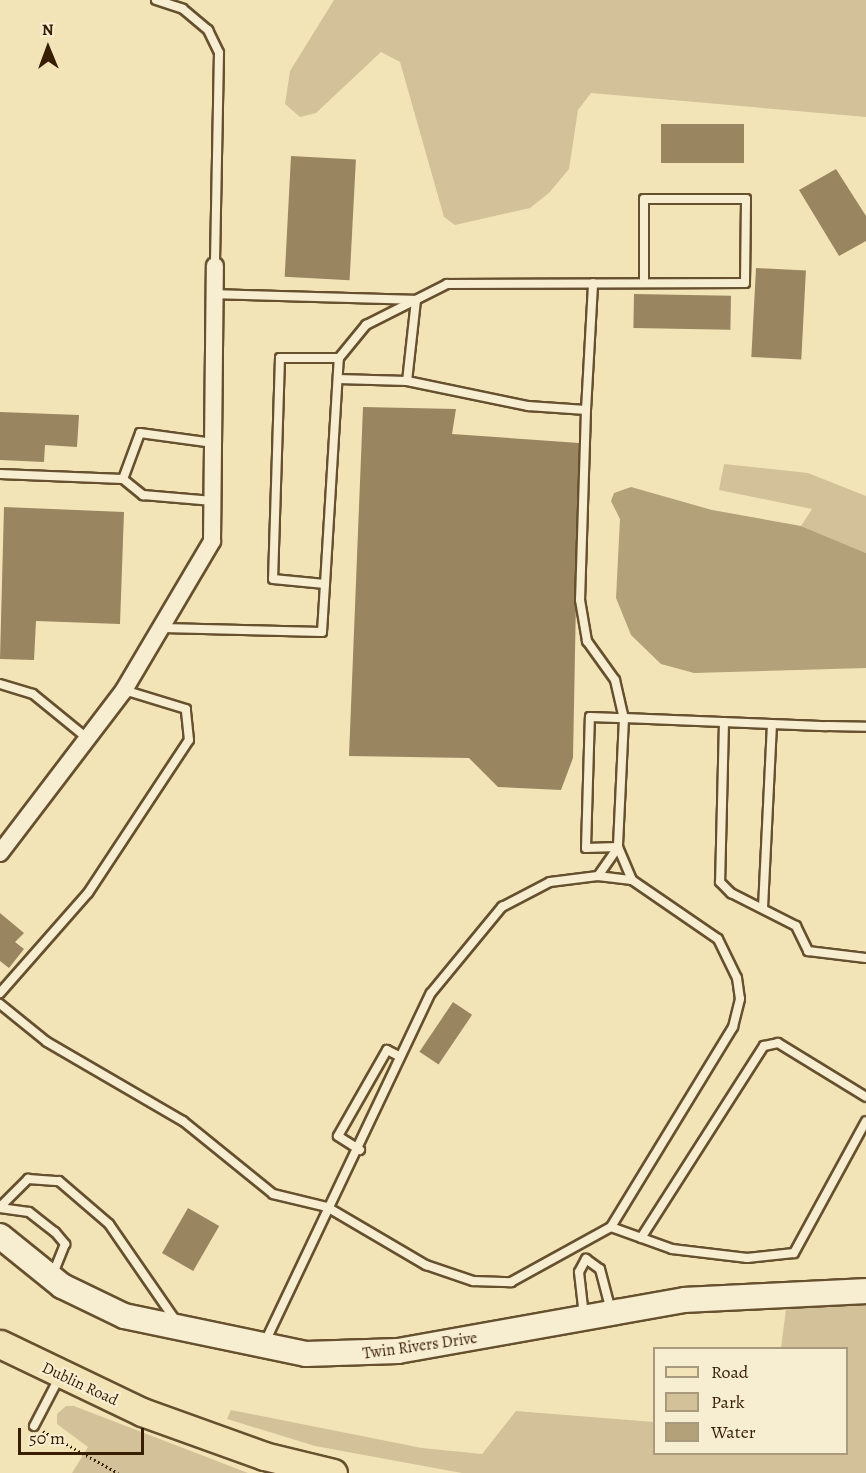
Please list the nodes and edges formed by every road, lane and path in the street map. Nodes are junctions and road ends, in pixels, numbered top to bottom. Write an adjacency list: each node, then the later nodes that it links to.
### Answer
1 (156, 0): 2 (lane)
2 (215, 266): 5 (street)
3 (593, 283): 4 (lane); 6 (lane); 10 (lane)
4 (644, 283): 4 (lane)
5 (214, 294): 6 (lane); 11 (street)
6 (416, 300): 7 (lane); 9 (lane)
7 (339, 358): 8 (lane); 15 (lane)
8 (338, 379): 9 (lane); 15 (lane)
9 (407, 381): 10 (lane)
10 (586, 411): 19 (lane)
11 (213, 443): 13 (lane); 14 (street)
12 (0, 474): 13 (lane)
13 (123, 479): 14 (lane)
14 (213, 501): 16 (street)
15 (325, 584): 16 (lane)
16 (163, 628): 18 (street)
17 (0, 684): 23 (lane)
18 (124, 690): 23 (street); 30 (lane)
19 (624, 718): 20 (lane); 24 (lane); 24 (lane)
20 (724, 722): 21 (lane); 28 (lane)
21 (772, 724): 22 (lane); 28 (lane)
22 (866, 727)
23 (87, 738): 25 (street)
24 (618, 847): 26 (lane); 27 (lane)
25 (0, 853)
26 (598, 876): 27 (lane); 32 (lane)
27 (632, 880): 38 (lane)
28 (763, 908): 29 (lane)
29 (866, 958)
30 (0, 993)
31 (0, 1004): 37 (lane)
32 (399, 1056): 35 (lane); 35 (lane)
33 (866, 1097): 40 (lane)
34 (866, 1121): 40 (lane)
35 (360, 1150): 37 (lane)
36 (0, 1207): 43 (lane); 47 (lane)
37 (327, 1208): 41 (lane); 49 (lane)
38 (611, 1227): 40 (lane); 41 (lane)
39 (0, 1236): 43 (street, Twin Rivers Drive)
40 (641, 1238)
41 (579, 1245): 42 (lane)
42 (586, 1259): 45 (lane); 46 (lane)
43 (51, 1278): 47 (street, Twin Rivers Drive)
44 (866, 1291): 45 (street, Twin Rivers Drive)
45 (611, 1312): 46 (street, Twin Rivers Drive)
46 (584, 1317): 49 (street, Twin Rivers Drive)
47 (183, 1331): 49 (street, Twin Rivers Drive)
48 (0, 1344): 50 (main road, Dublin Road)
49 (263, 1348)
50 (60, 1375): 51 (lane); 53 (main road, Dublin Road)
51 (34, 1425): 52 (path)
52 (118, 1473)
53 (333, 1473)

